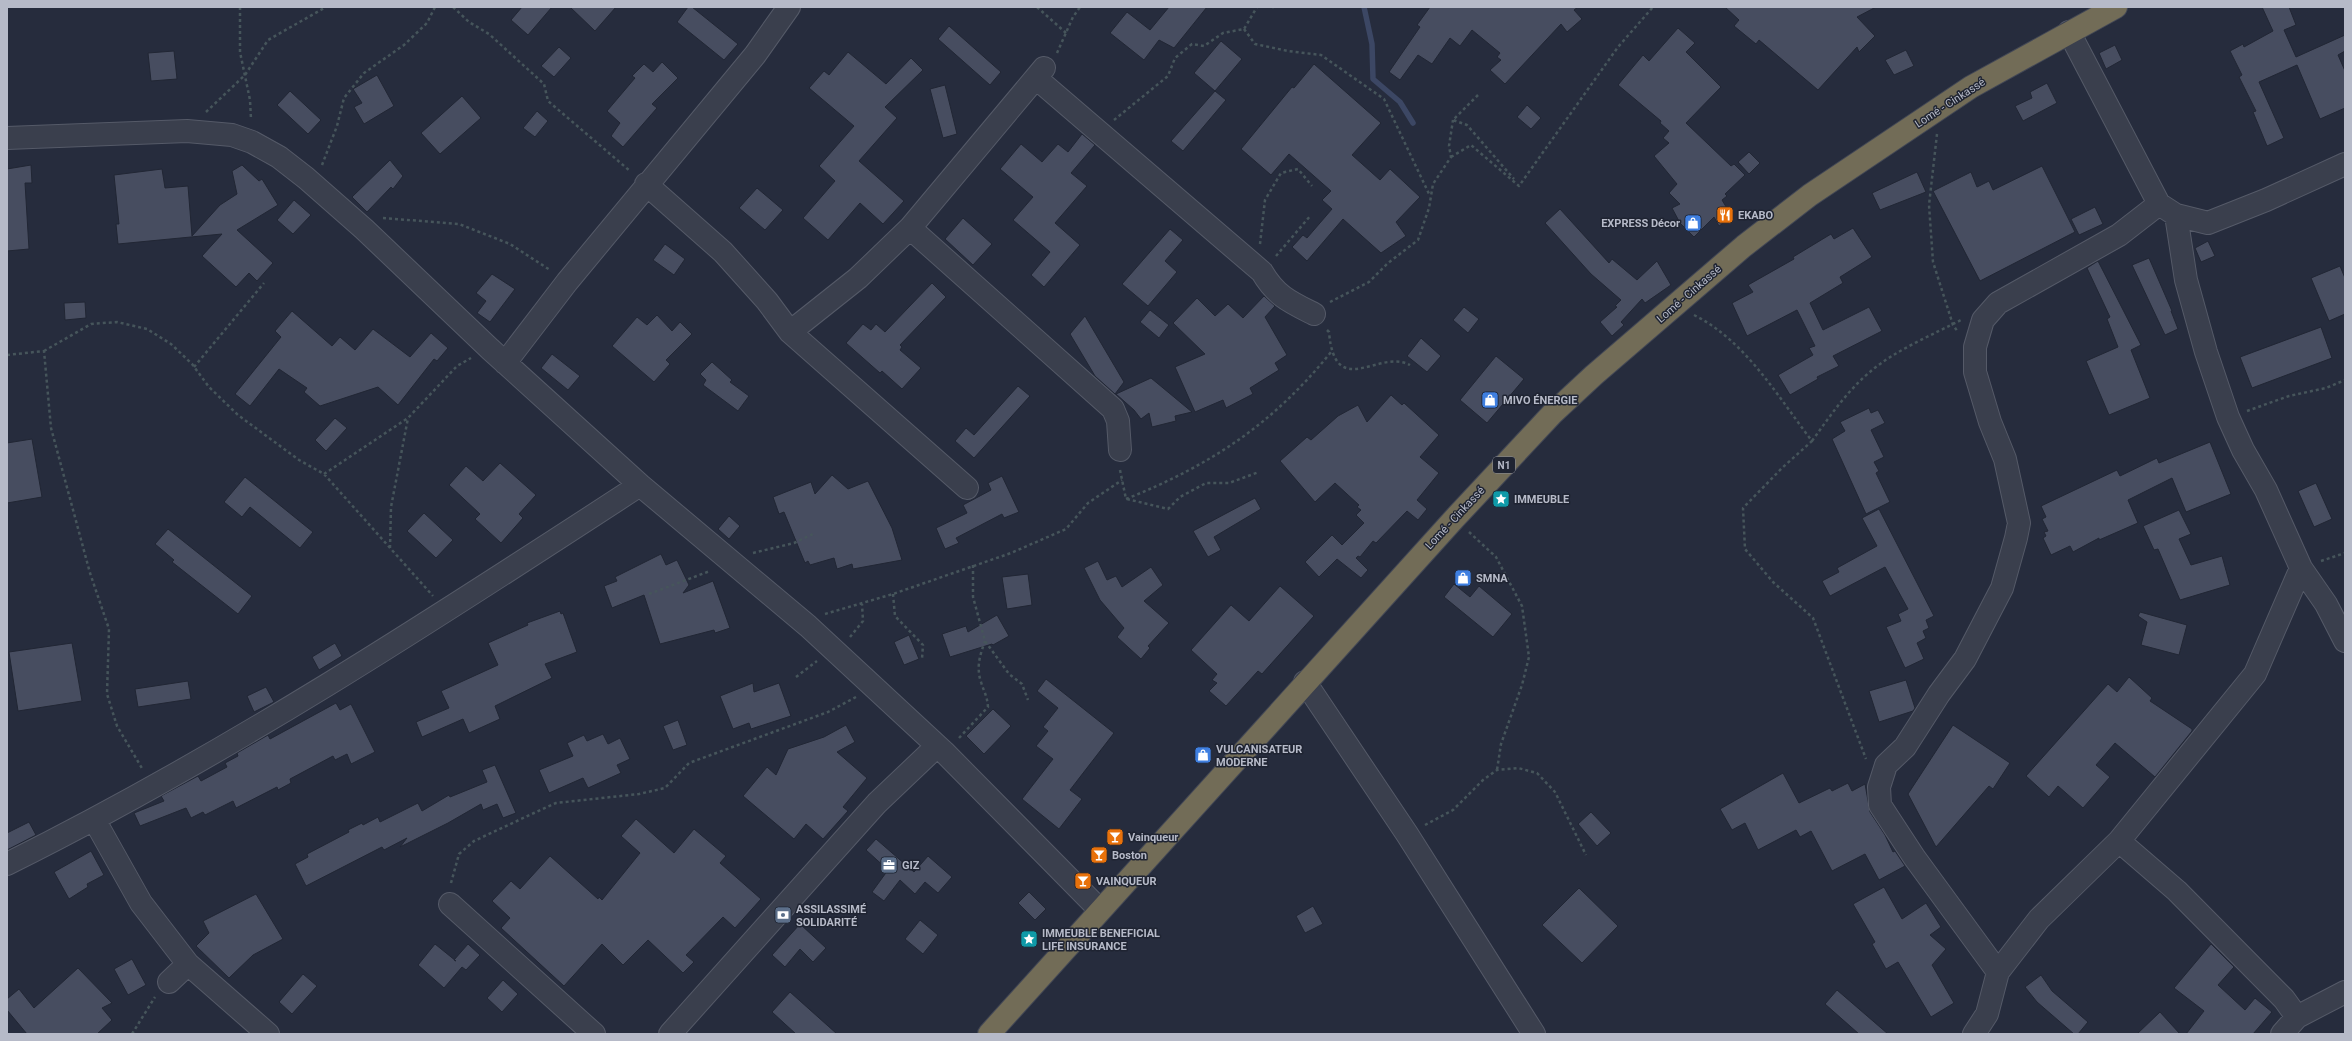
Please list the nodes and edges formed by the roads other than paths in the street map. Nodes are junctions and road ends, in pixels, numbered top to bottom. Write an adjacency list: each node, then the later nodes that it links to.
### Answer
1 (789, 7): 6 (street)
2 (2116, 7): 3 (highway, Lomé - Cinkassé / N1)
3 (2070, 32): 7 (street); 17 (highway, Lomé - Cinkassé / N1)
4 (7, 138): 11 (street)
5 (2345, 164): 7 (street)
6 (646, 184): 10 (street); 11 (street)
7 (2168, 210): 15 (street); 25 (street)
8 (910, 228): 9 (street); 10 (street); 12 (street)
9 (1314, 314)
10 (790, 332): 14 (street)
11 (498, 356): 13 (street)
12 (1120, 450)
13 (640, 485): 18 (street); 19 (street)
14 (967, 488)
15 (2301, 568): 16 (street); 20 (street)
16 (2345, 641)
17 (1305, 682): 23 (highway, Lomé - Cinkassé / N1); 33 (street)
18 (941, 749): 23 (street); 31 (street)
19 (94, 820): 21 (street); 24 (street)
20 (2119, 841): 25 (street); 28 (street)
21 (7, 864)
22 (450, 904): 30 (street)
23 (1100, 910): 32 (highway, Lomé - Cinkassé / N1)
24 (188, 964): 26 (street); 29 (street)
25 (1998, 972): 34 (street)
26 (170, 982)
27 (2345, 992): 28 (street)
28 (2297, 1017): 35 (street)
29 (268, 1034)
30 (594, 1034)
31 (670, 1034)
32 (989, 1034)
33 (1534, 1034)
34 (1974, 1034)
35 (2282, 1034)

